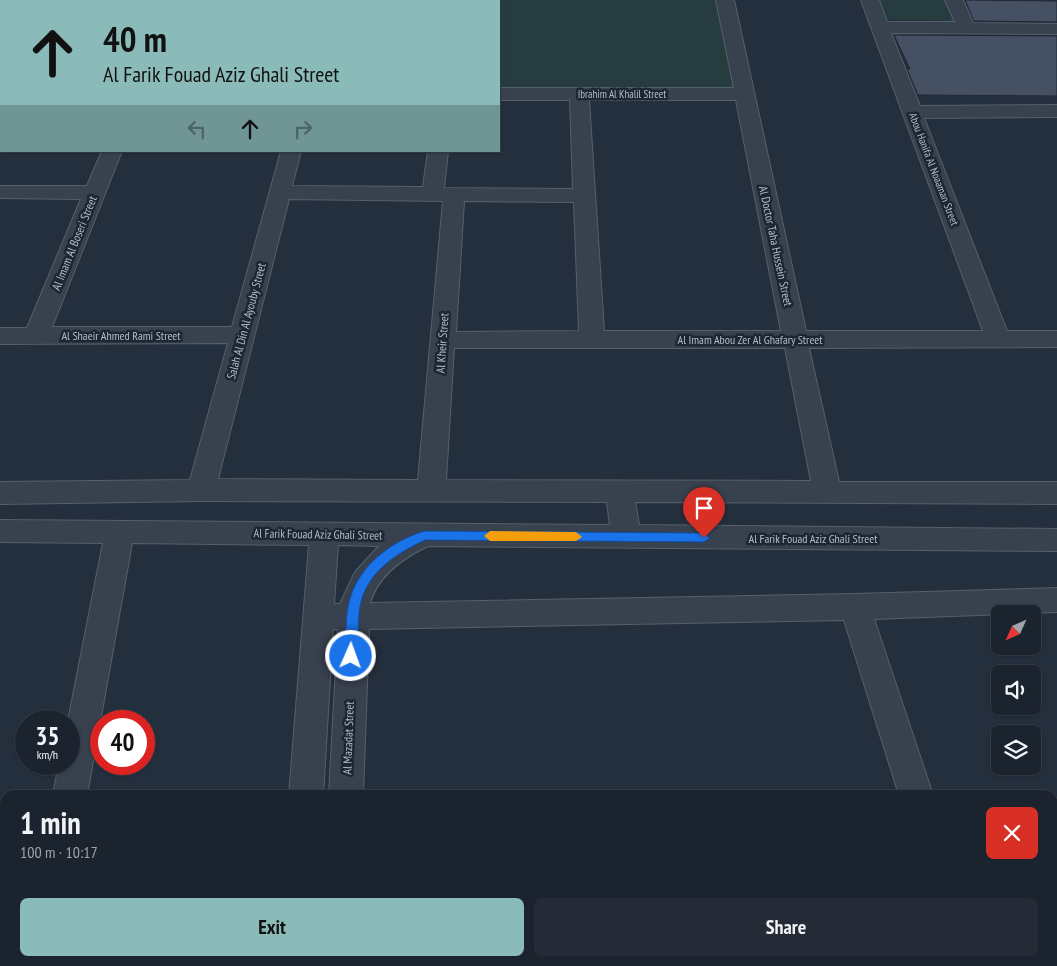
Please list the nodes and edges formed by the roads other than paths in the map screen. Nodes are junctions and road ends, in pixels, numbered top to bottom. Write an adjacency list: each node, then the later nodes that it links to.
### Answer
1 (725, 0): 9 (street, Al Doctor Taha Hussein Street)
2 (870, 0): 4 (street, Abou Hanifa Al Noaaman Street)
3 (954, 0): 5 (street)
4 (880, 27): 5 (street); 11 (street, Abou Hanifa Al Noaaman Street)
5 (967, 29): 6 (street)
6 (1057, 29)
7 (500, 94): 8 (street, Ibrahim Al Khalil Street)
8 (579, 94): 9 (street, Ibrahim Al Khalil Street); 19 (street)
9 (745, 94): 24 (street, Al Doctor Taha Hussein Street)
10 (1057, 111): 11 (street)
11 (912, 112): 25 (street, Abou Hanifa Al Noaaman Street)
12 (112, 152): 17 (street, Al Imam Al Boseri Street)
13 (291, 152): 16 (street, Salah Al Din Al Ayouby Street)
14 (438, 152): 18 (street, Al Kheir Street)
15 (0, 192): 17 (street)
16 (281, 192): 18 (street); 20 (street, Salah Al Din Al Ayouby Street)
17 (95, 193): 22 (street, Al Imam Al Boseri Street)
18 (443, 194): 19 (street); 27 (street, Al Kheir Street)
19 (584, 196): 23 (street)
20 (242, 335): 22 (street, Al Shaeir Ahmed Rami Street); 28 (street, Salah Al Din Al Ayouby Street)
21 (0, 336): 22 (street, Al Shaeir Ahmed Rami Street)
22 (36, 336)
23 (592, 339): 24 (street, Al Imam Abou Zer Al Ghafary Street); 27 (street, Al Imam Abou Zer Al Ghafary Street)
24 (795, 339): 25 (street, Al Imam Abou Zer Al Ghafary Street); 31 (street, Al Doctor Taha Hussein Street)
25 (998, 339): 26 (street, Al Imam Abou Zer Al Ghafary Street)
26 (1057, 339)
27 (442, 340): 29 (street, Al Kheir Street)
28 (201, 490): 29 (street); 32 (street)
29 (431, 491): 30 (street)
30 (620, 492): 31 (street); 38 (street)
31 (827, 492): 33 (street)
32 (0, 493)
33 (1057, 494)
34 (0, 530): 35 (street, Al Farik Fouad Aziz Ghali Street)
35 (120, 531): 36 (street, Al Farik Fouad Aziz Ghali Street); 44 (street)
36 (324, 535): 37 (street, Al Farik Fouad Aziz Ghali Street); 42 (street)
37 (424, 536): 38 (street, Al Farik Fouad Aziz Ghali Street); 43 (street, Al Mazadat Street)
38 (626, 537): 39 (street, Al Farik Fouad Aziz Ghali Street)
39 (1057, 540)
40 (1057, 600): 41 (street)
41 (855, 607): 43 (street); 47 (street)
42 (317, 616): 43 (street); 45 (street)
43 (353, 616): 46 (street, Al Mazadat Street)
44 (71, 790)
45 (306, 790)
46 (346, 790)
47 (914, 790)

